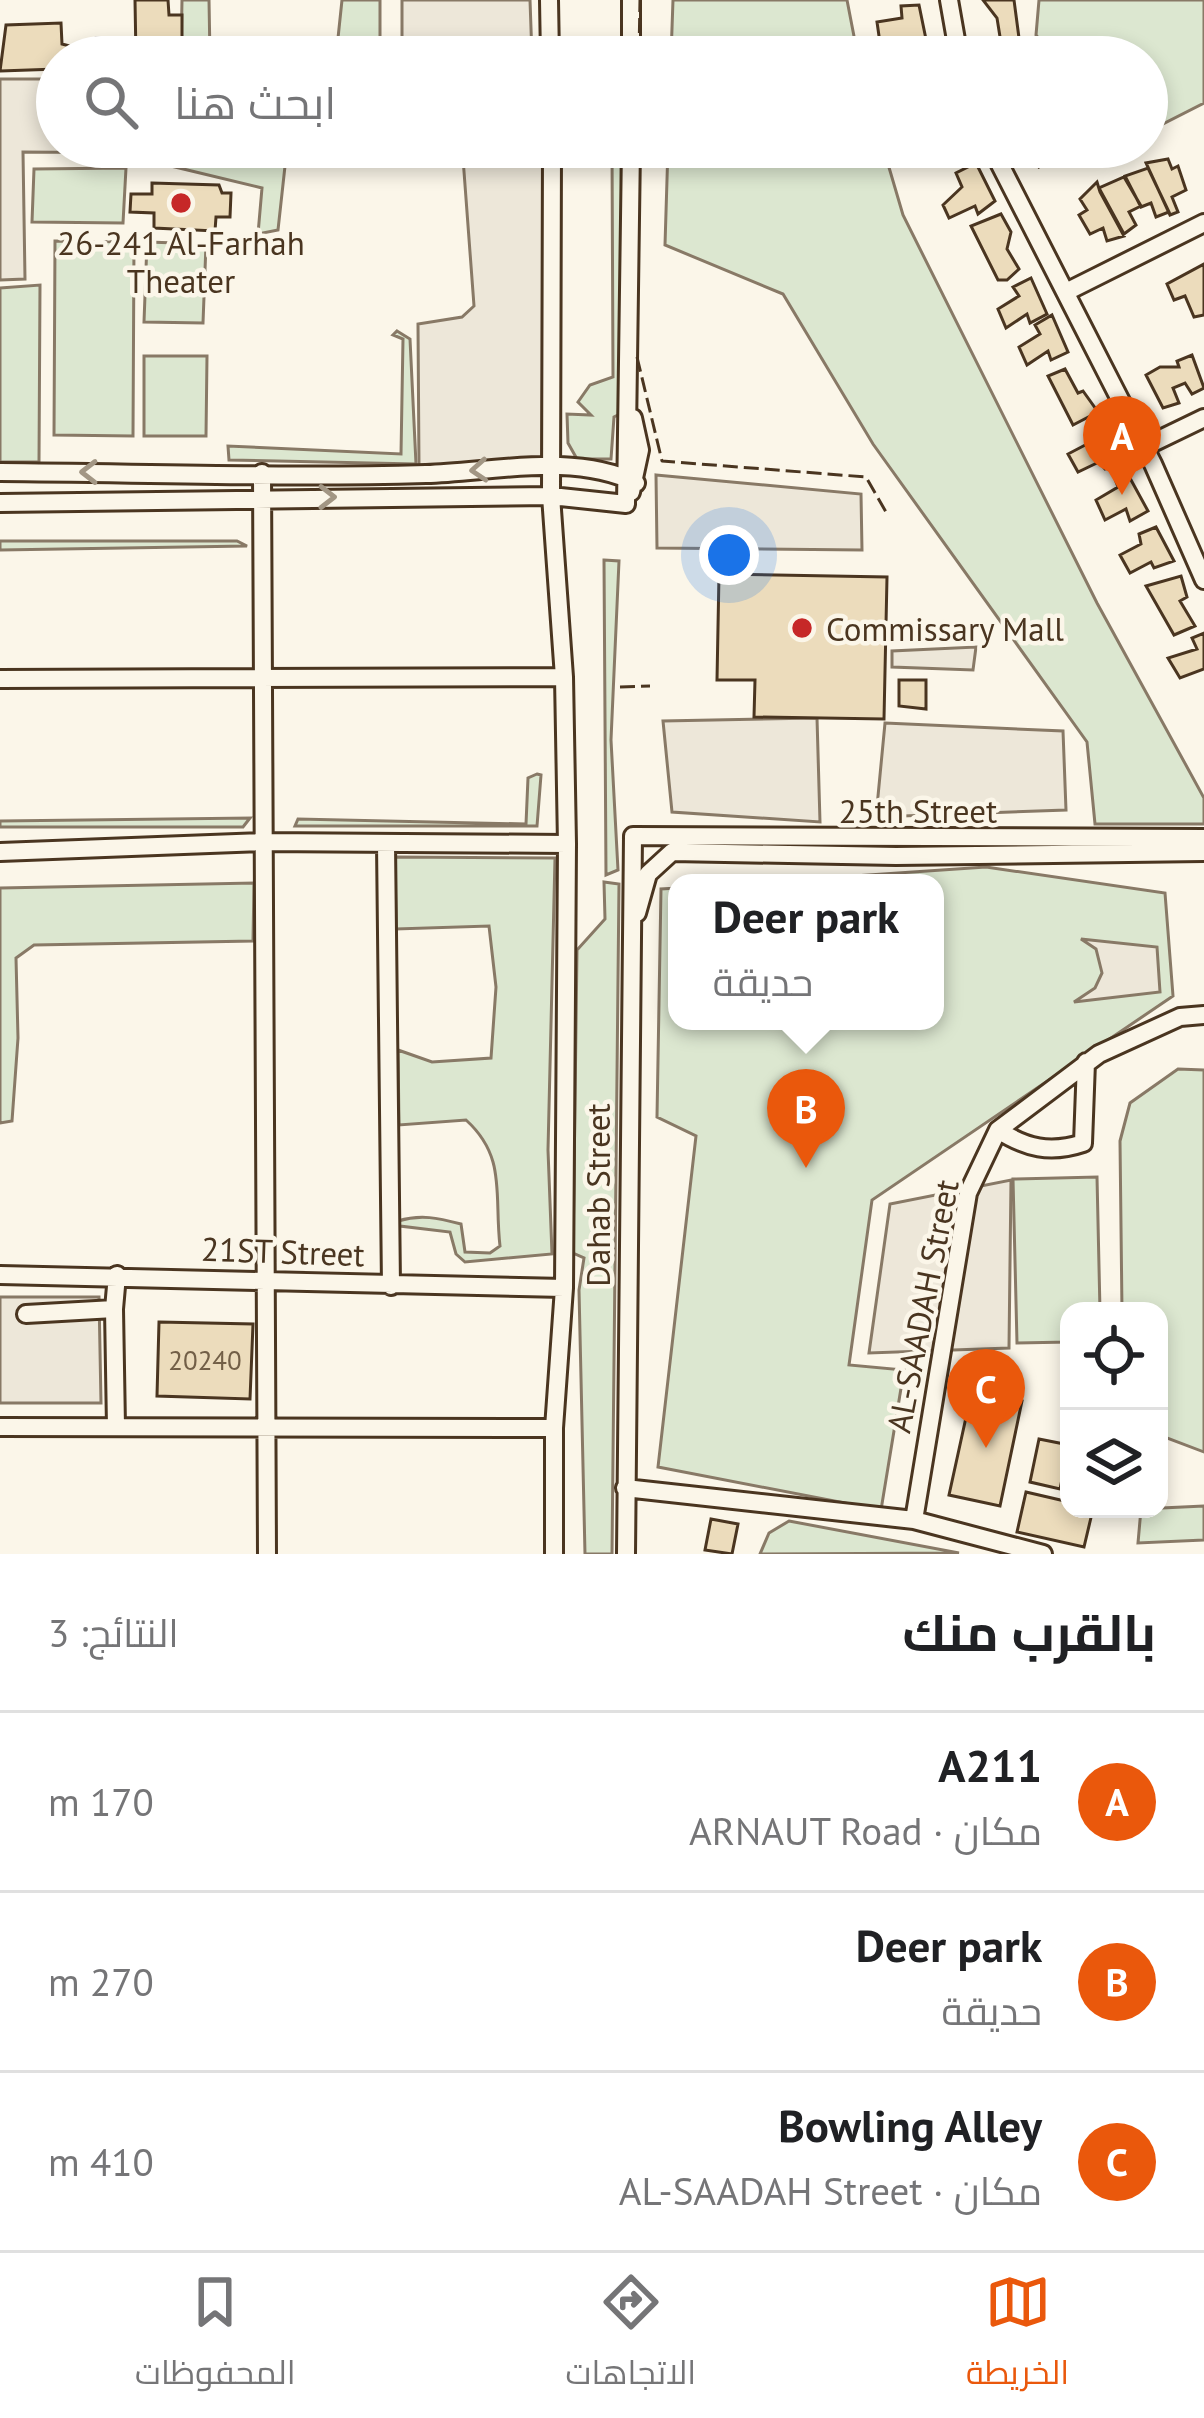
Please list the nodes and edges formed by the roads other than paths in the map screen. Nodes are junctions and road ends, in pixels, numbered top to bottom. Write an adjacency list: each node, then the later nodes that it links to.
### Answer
1 (549, 0): 4 (street)
2 (631, 0): 5 (street)
3 (949, 0): 6 (street)
4 (550, 36)
5 (631, 36)
6 (955, 36)
7 (552, 168): 14 (street)
8 (631, 168): 18 (street)
9 (1002, 168): 11 (street)
10 (1204, 223): 11 (street)
11 (1066, 292): 13 (street)
12 (1204, 418): 13 (street)
13 (1144, 447): 23 (street)
14 (551, 466): 17 (street, one-way to 17); 18 (street); 19 (street)
15 (0, 472): 16 (street, one-way to 15)
16 (262, 473): 17 (street); 21 (street)
17 (425, 474): 20 (street)
18 (629, 479): 19 (street)
19 (551, 496): 20 (street); 25 (street)
20 (424, 497): 21 (street, one-way to 20)
21 (263, 498): 22 (street); 24 (street)
22 (0, 503)
23 (1204, 580)
24 (263, 676): 25 (street); 26 (street); 29 (street)
25 (564, 677): 31 (street)
26 (0, 679)
27 (632, 836): 28 (street, 25th Street); 34 (street, Dahab Street)
28 (1204, 838)
29 (262, 842): 30 (street); 32 (street); 40 (street)
30 (386, 844): 31 (street); 41 (street)
31 (567, 844): 42 (street)
32 (0, 852)
33 (1204, 852): 34 (street, 25th Street)
34 (631, 937): 49 (street, Dahab Street)
35 (1204, 1015): 36 (street, AL-SAADAH Street)
36 (1086, 1062): 37 (street, AL-SAADAH Street); 37 (street)
37 (998, 1130): 50 (street, AL-SAADAH Street)
38 (0, 1275): 39 (street, 21ST Street)
39 (117, 1276): 40 (street, 21ST Street); 43 (street)
40 (270, 1280): 41 (street, 21ST Street); 47 (street)
41 (391, 1286): 42 (street, 21ST Street)
42 (564, 1288): 48 (street)
43 (114, 1309): 44 (street); 46 (street)
44 (26, 1314)
45 (0, 1427): 46 (street)
46 (116, 1427): 47 (street)
47 (266, 1427): 48 (street); 51 (street)
48 (554, 1428): 52 (street)
49 (626, 1488): 50 (street); 53 (street, Dahab Street)
50 (914, 1520): 54 (street)
51 (267, 1554)
52 (554, 1554)
53 (626, 1554)
54 (1043, 1554)

